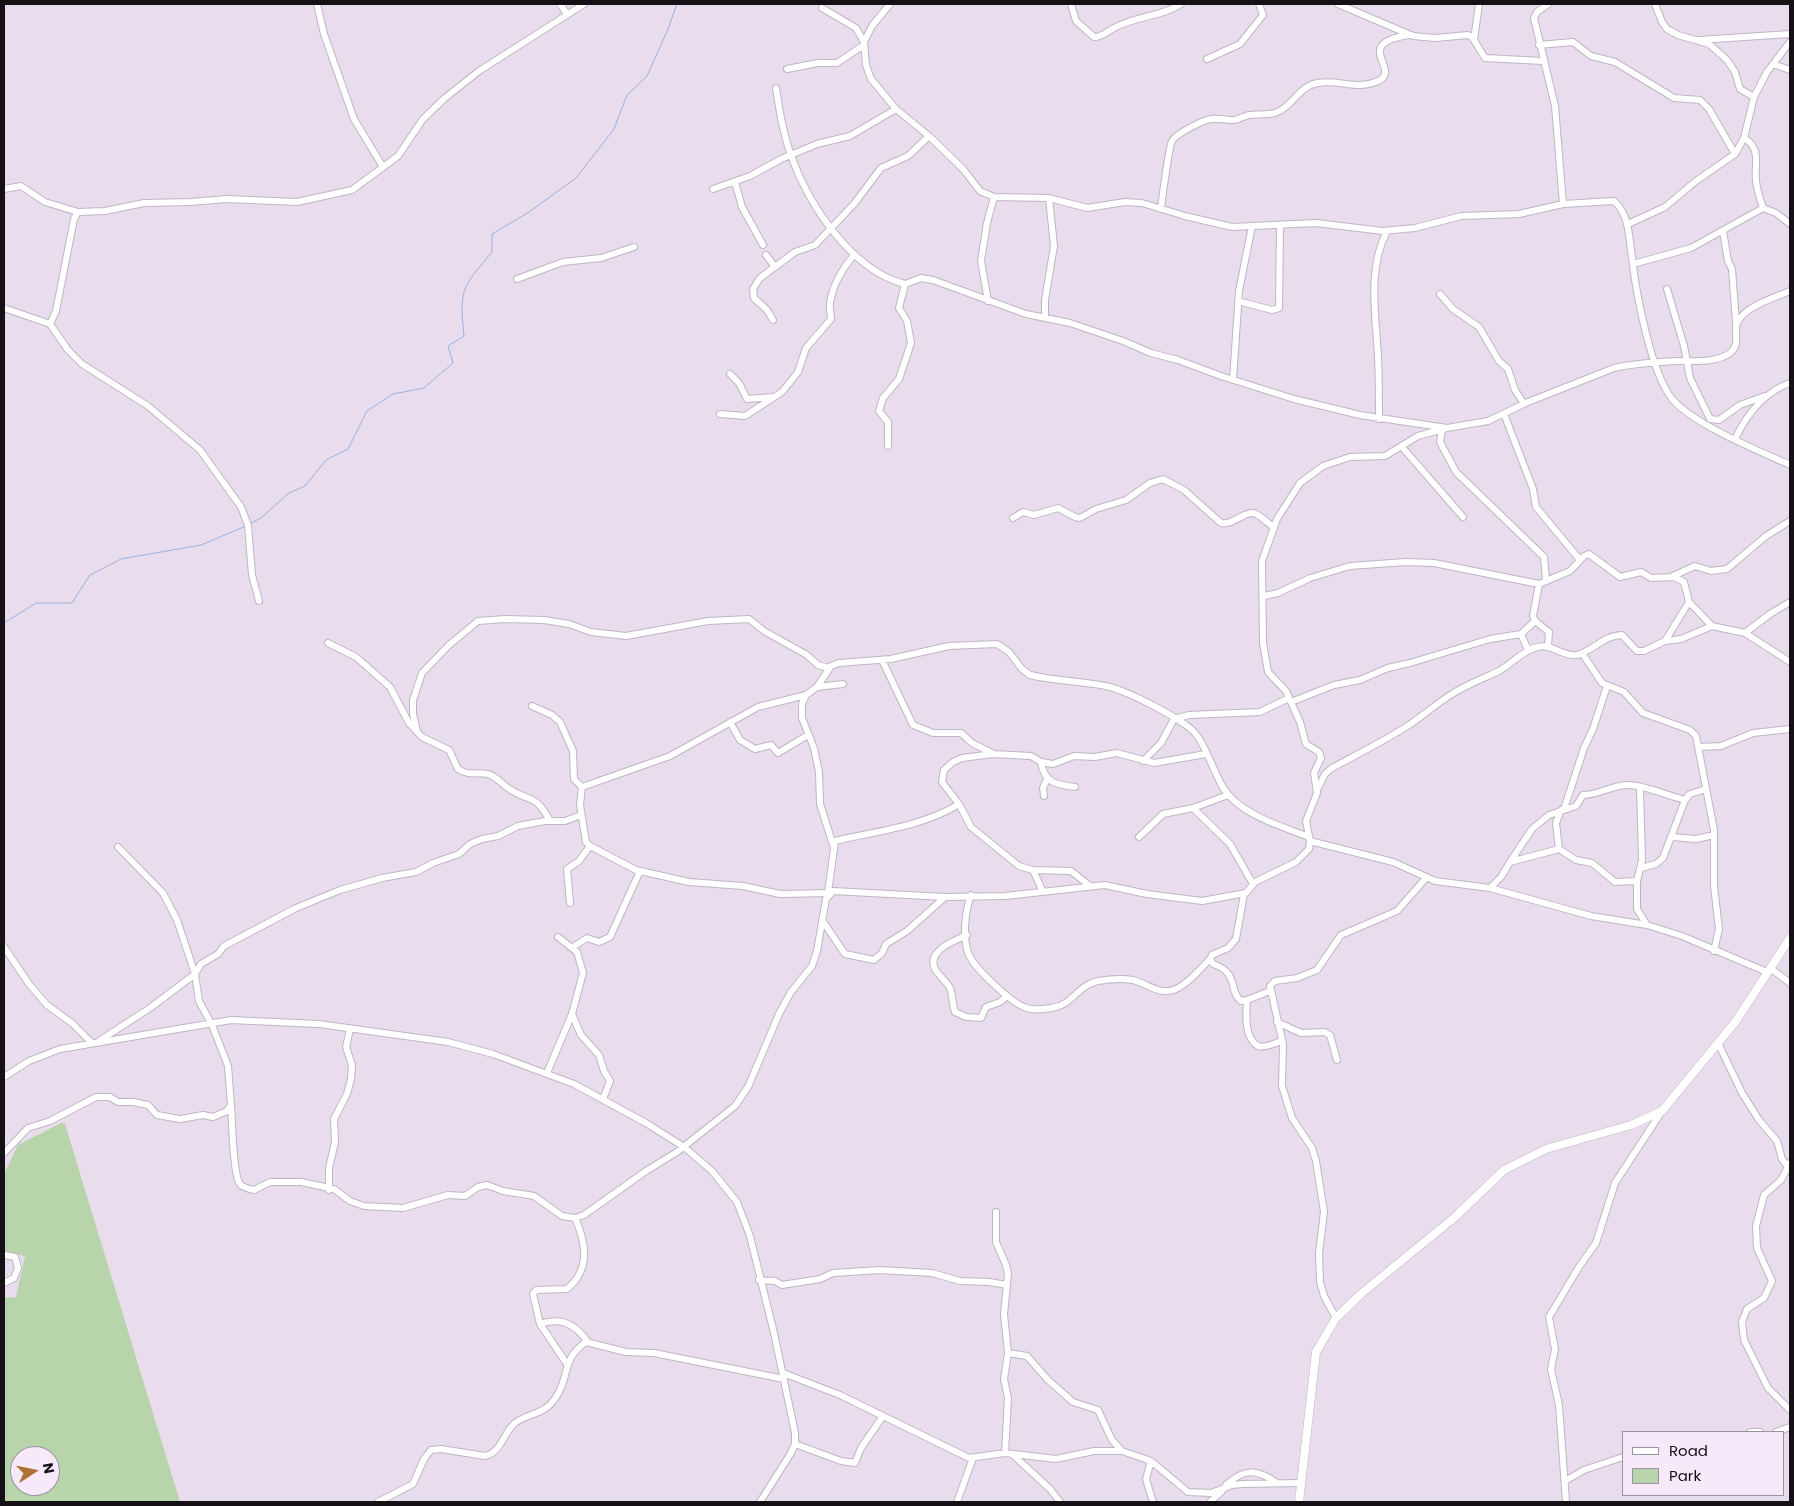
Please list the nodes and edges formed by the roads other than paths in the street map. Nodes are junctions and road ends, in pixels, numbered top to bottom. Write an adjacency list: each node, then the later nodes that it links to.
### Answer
1 (318, 4): 33 (street)
2 (560, 4): 13 (street)
3 (584, 4): 13 (street)
4 (890, 4): 19 (street)
5 (1072, 4): 6 (street)
6 (1181, 4)
7 (1259, 4): 21 (street)
8 (1338, 4): 15 (street)
9 (1479, 4): 16 (street)
10 (1548, 4): 20 (street)
11 (1655, 4): 17 (street)
12 (822, 8): 19 (street)
13 (567, 14): 33 (street)
14 (1790, 34): 17 (street)
15 (1409, 35): 16 (street); 40 (street)
16 (1474, 40): 22 (street)
17 (1698, 40): 27 (street)
18 (1790, 42): 23 (street)
19 (864, 44): 24 (street); 28 (street)
20 (1539, 45): 22 (street); 32 (street)
21 (1207, 59)
22 (1543, 61): 39 (street)
23 (1773, 64): 25 (street); 27 (street)
24 (787, 69)
25 (1790, 70)
26 (776, 88): 31 (street)
27 (1754, 97): 30 (street)
28 (896, 109): 29 (street); 31 (street)
29 (930, 136): 37 (street); 47 (street)
30 (1744, 138): 32 (street); 41 (street)
31 (790, 154): 34 (street); 47 (street)
32 (1735, 154): 43 (street)
33 (383, 167): 42 (street)
34 (735, 182): 36 (street); 50 (street)
35 (4, 189): 42 (street)
36 (713, 189)
37 (994, 198): 38 (street); 61 (street)
38 (1049, 198): 40 (street); 64 (street)
39 (1563, 204): 43 (street); 48 (street)
40 (1161, 208): 46 (street)
41 (1763, 208): 44 (street); 49 (street)
42 (78, 212): 66 (street)
43 (1628, 224): 54 (street)
44 (1790, 224)
45 (1280, 225): 46 (street); 48 (street); 62 (street)
46 (1252, 226): 62 (street)
47 (831, 229): 53 (street); 55 (street)
48 (1387, 231): 78 (street)
49 (1723, 231): 54 (street); 67 (street)
50 (763, 245)
51 (634, 247): 56 (street)
52 (766, 255): 55 (street)
53 (854, 255): 57 (street); 74 (street)
54 (1633, 264): 69 (street)
55 (775, 267): 65 (street)
56 (517, 279)
57 (905, 284): 61 (street); 81 (street)
58 (1667, 289): 68 (street)
59 (1790, 290): 67 (street)
60 (1440, 294): 75 (street)
61 (988, 301): 64 (street)
62 (1238, 301): 71 (street)
63 (4, 308): 66 (street)
64 (1045, 317): 71 (street)
65 (772, 320)
66 (50, 324): 93 (street)
67 (1736, 324): 68 (street)
68 (1687, 362): 69 (street); 73 (street)
69 (1654, 363): 75 (street); 80 (street)
70 (730, 374): 74 (street)
71 (1233, 380): 78 (street)
72 (1790, 383): 73 (street)
73 (1765, 396): 80 (street)
74 (776, 397): 76 (street)
75 (1524, 404): 77 (street)
76 (720, 414)
77 (1504, 414): 79 (street); 88 (street)
78 (1379, 419): 79 (street)
79 (1444, 429): 82 (street); 90 (street)
80 (1735, 439): 83 (street)
81 (888, 446)
82 (1402, 447): 85 (street); 87 (street)
83 (1790, 465)
84 (1013, 518): 87 (street)
85 (1463, 518)
86 (1790, 521): 89 (street)
87 (1273, 527): 92 (street)
88 (1580, 560): 89 (street); 90 (street)
89 (1670, 577): 94 (street)
90 (1546, 581): 91 (street)
91 (1539, 584): 92 (street); 96 (street)
92 (1264, 596): 112 (street)
93 (259, 601)
94 (1689, 602): 97 (street); 100 (street)
95 (1790, 602): 98 (street)
96 (1535, 621): 99 (street); 102 (street)
97 (1712, 626): 98 (street); 100 (street)
98 (1745, 633): 106 (street)
99 (1521, 634): 103 (street); 112 (street)
100 (1665, 641): 104 (street)
101 (328, 643): 117 (street)
102 (1548, 646): 103 (street); 104 (street)
103 (1528, 650): 127 (street)
104 (1582, 653): 109 (street)
105 (882, 660): 107 (street); 114 (street); 120 (street)
106 (1790, 662)
107 (829, 668): 110 (street); 117 (street)
108 (843, 684): 110 (street)
109 (1607, 686): 119 (street); 135 (street)
110 (817, 687): 111 (street)
111 (806, 695): 115 (street); 118 (street)
112 (1290, 700): 114 (street); 127 (street)
113 (532, 706): 125 (street)
114 (1174, 719): 121 (street); 122 (street)
115 (730, 722): 118 (street); 125 (street)
116 (1790, 729): 119 (street)
117 (416, 731): 137 (street)
118 (808, 734): 142 (street)
119 (1699, 747): 129 (street)
120 (993, 754): 123 (street); 133 (street)
121 (1206, 754): 122 (street); 130 (street)
122 (1144, 761): 123 (street)
123 (1041, 762): 124 (street)
124 (1047, 779): 126 (street); 131 (street)
125 (582, 787): 136 (street)
126 (1075, 787)
127 (1318, 788): 141 (street)
128 (1640, 788): 132 (street); 135 (street); 147 (street)
129 (1706, 789): 132 (street); 138 (street)
130 (1228, 795): 134 (street); 141 (street)
131 (1044, 796)
132 (1685, 800): 140 (street)
133 (959, 804): 142 (street); 148 (street)
134 (1193, 808): 139 (street); 152 (street)
135 (1563, 810): 145 (street); 146 (street)
136 (581, 814): 137 (street); 143 (street)
137 (550, 821): 171 (street)
138 (1714, 835): 140 (street); 168 (street)
139 (1139, 837)
140 (1672, 837): 147 (street)
141 (1310, 839): 150 (street); 152 (street)
142 (833, 845): 156 (street)
143 (590, 846): 149 (street); 160 (street)
144 (118, 847): 171 (street)
145 (1559, 849): 146 (street); 151 (street)
146 (1510, 862): 154 (street)
147 (1641, 868): 151 (street)
148 (1034, 870): 153 (street); 155 (street)
149 (640, 871): 156 (street); 167 (street)
150 (1426, 878): 154 (street); 173 (street)
151 (1637, 881): 162 (street)
152 (1253, 884): 157 (street)
153 (1090, 886): 155 (street); 157 (street)
154 (1490, 888): 162 (street)
155 (1043, 892): 158 (street)
156 (829, 893): 159 (street); 161 (street)
157 (1244, 894): 169 (street)
158 (971, 895): 159 (street); 163 (street)
159 (944, 897): 161 (street)
160 (570, 903)
161 (822, 920): 189 (street)
162 (1647, 925): 168 (street)
163 (967, 935): 174 (street); 174 (street)
164 (558, 937): 167 (street)
165 (1789, 942): 170 (street)
166 (4, 947): 181 (street)
167 (573, 947): 176 (street)
168 (1714, 951): 170 (street)
169 (1210, 959): 174 (street); 175 (street)
170 (1769, 970): 172 (street); 182 (street)
171 (194, 974): 178 (street); 181 (street)
172 (1790, 983)
173 (1270, 991): 175 (street); 177 (street)
174 (1007, 996)
175 (1247, 1000): 180 (street)
176 (572, 1014): 184 (street); 186 (street)
177 (1277, 1022): 180 (street); 183 (street)
178 (212, 1025): 179 (street); 181 (street); 187 (street)
179 (350, 1029): 184 (street); 192 (street)
180 (1282, 1041): 199 (street)
181 (95, 1043): 185 (street)
182 (1719, 1044): 188 (street); 191 (street)
183 (1337, 1060)
184 (548, 1073): 186 (street)
185 (4, 1077)
186 (603, 1099): 189 (street)
187 (230, 1105): 190 (street); 192 (street)
188 (1662, 1111): 199 (street); 213 (street)
189 (684, 1148): 194 (street); 196 (street)
190 (4, 1153)
191 (1789, 1165): 205 (street)
192 (329, 1190): 194 (street)
193 (996, 1212): 198 (street)
194 (575, 1218): 200 (street)
195 (4, 1255): 197 (street)
196 (759, 1280): 198 (street); 204 (street)
197 (4, 1283)
198 (1007, 1285): 202 (street)
199 (1336, 1318): 215 (street)
200 (540, 1324): 201 (street); 203 (street)
201 (588, 1342): 203 (street); 204 (street)
202 (1008, 1353): 208 (street); 209 (street)
203 (567, 1364): 217 (street)
204 (784, 1376): 206 (street); 207 (street)
205 (1790, 1410)
206 (883, 1416): 207 (street); 210 (street)
207 (795, 1444): 219 (street)
208 (1122, 1451): 209 (street); 212 (street)
209 (1008, 1454): 210 (street); 221 (street)
210 (974, 1458): 220 (street)
211 (1622, 1458): 213 (street)
212 (1151, 1460): 216 (street); 222 (street)
213 (1565, 1480): 225 (street)
214 (1277, 1483): 215 (street); 216 (street); 216 (street)
215 (1300, 1483): 224 (street)
216 (1223, 1489): 223 (street)
217 (389, 1499): 218 (street)
218 (378, 1502)
219 (760, 1502)
220 (957, 1502)
221 (1060, 1502)
222 (1153, 1502)
223 (1210, 1502)
224 (1299, 1502)
225 (1566, 1502)

